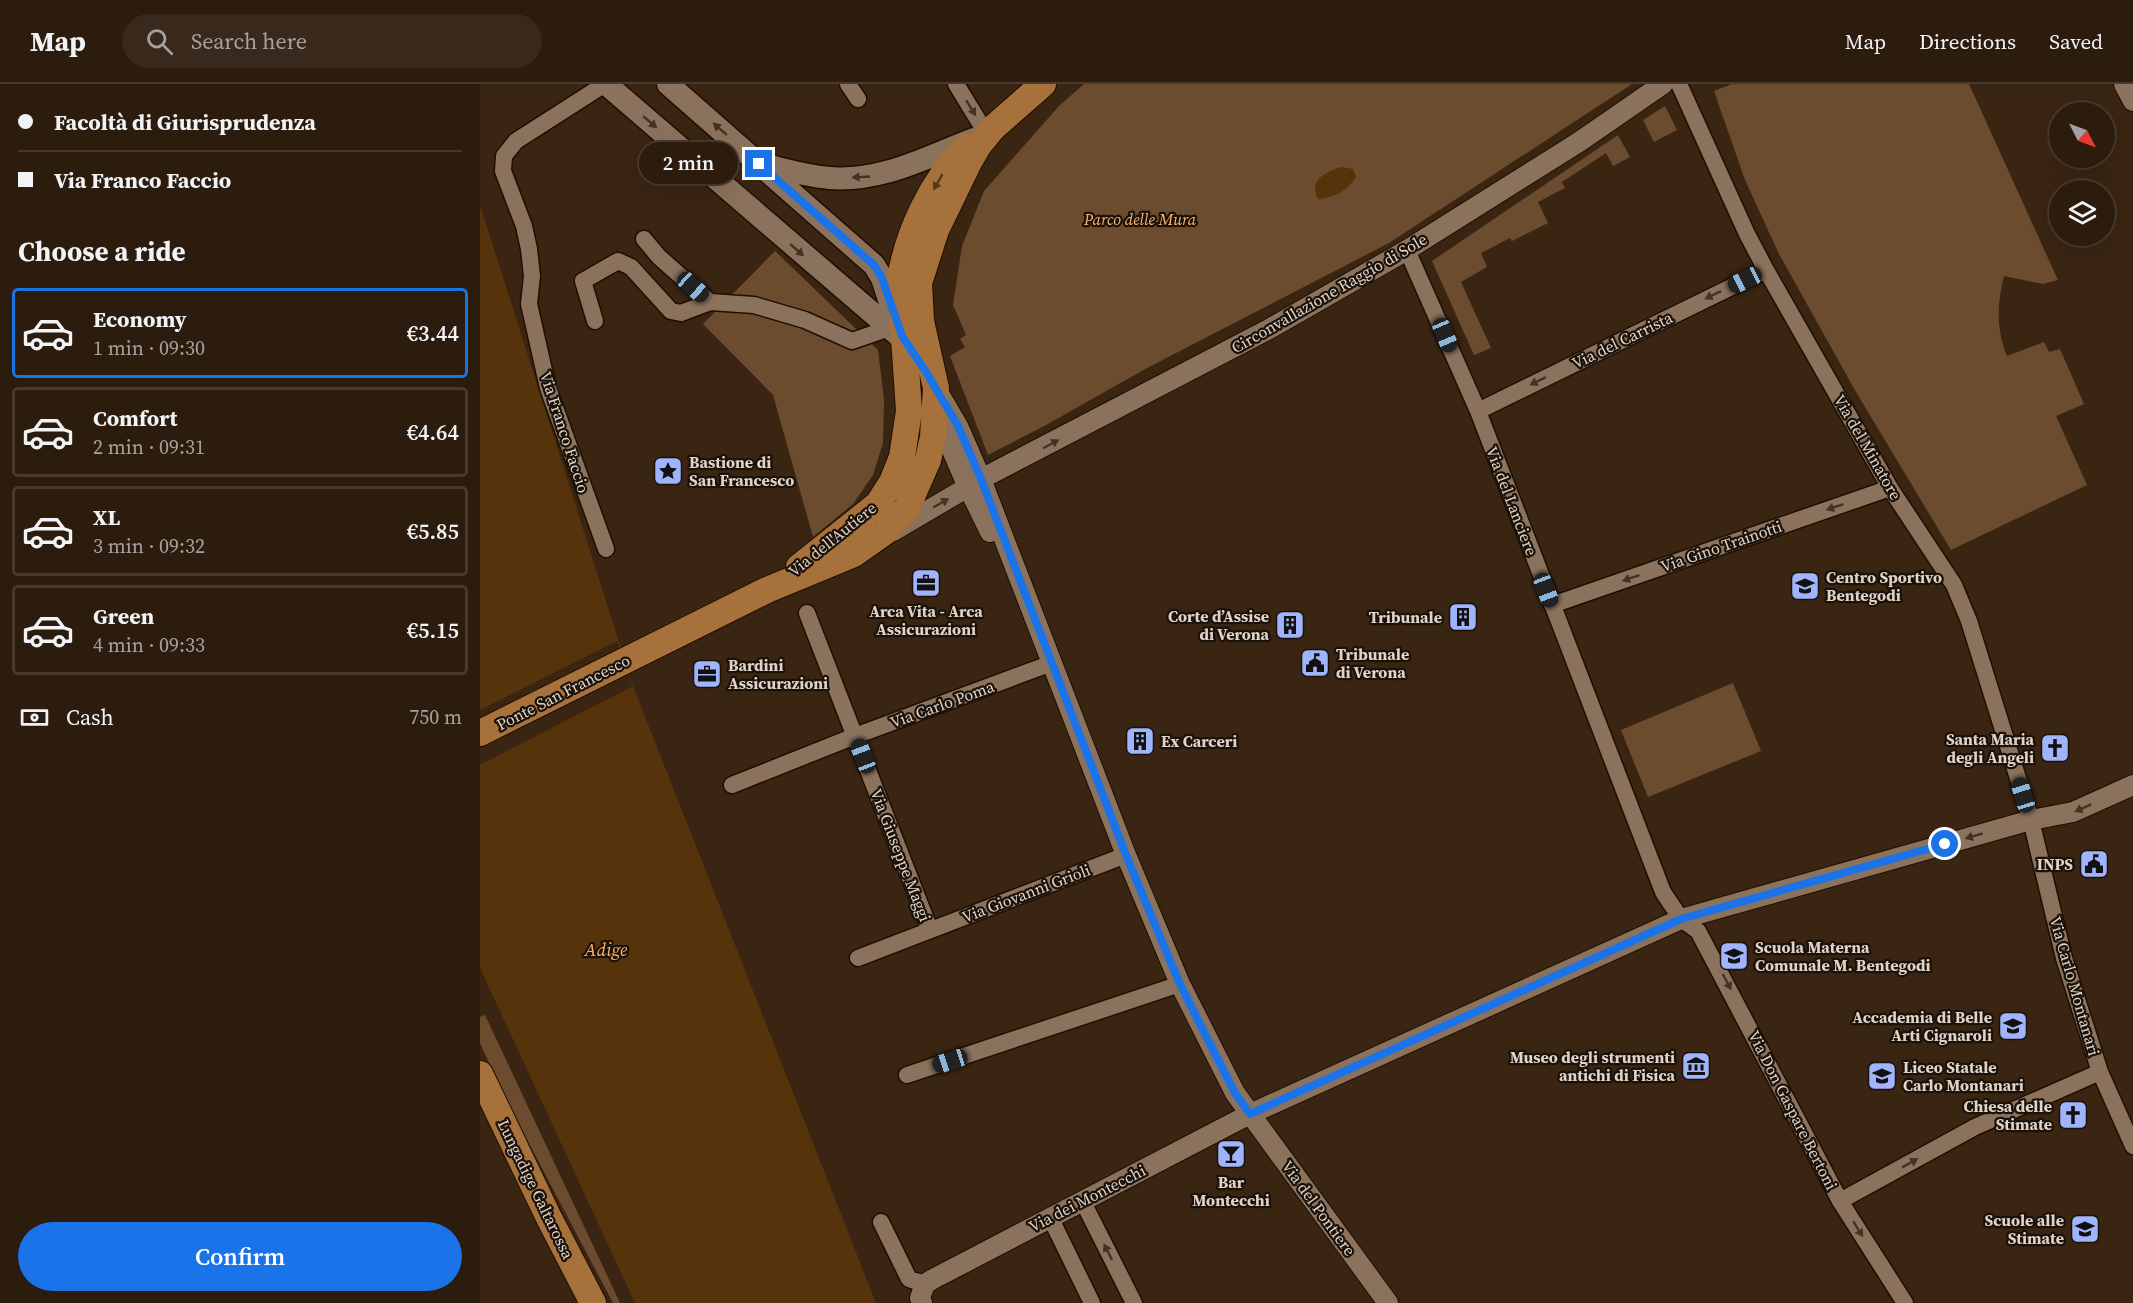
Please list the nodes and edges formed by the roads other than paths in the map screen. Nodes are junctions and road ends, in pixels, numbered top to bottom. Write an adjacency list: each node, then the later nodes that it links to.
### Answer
1 (606, 84): 16 (main road, Via Franco Faccio, one-way to 16); 25 (street, Via Franco Faccio)
2 (668, 84): 10 (main road, one-way to 2)
3 (956, 84): 9 (street, one-way to 9)
4 (1043, 84): 9 (main road)
5 (1663, 84): 12 (street, Circonvallazione Raggio di Sole)
6 (1679, 84): 13 (street, Via del Minatore)
7 (2124, 84): 8 (street)
8 (2133, 101)
9 (985, 133): 10 (main road, one-way to 10); 14 (main road); 19 (main road, one-way to 19)
10 (759, 164): 19 (main road)
11 (644, 239): 15 (street)
12 (1407, 250): 22 (street, Via del Lanciere); 23 (street, Circonvallazione Raggio di Sole, one-way to 12)
13 (1766, 270): 22 (street, Via del Carrista, one-way to 22); 24 (street, Via del Minatore)
14 (919, 283): 19 (main road); 21 (main road, Via dell'Autiere)
15 (710, 303): 17 (street); 18 (street)
16 (867, 311): 18 (main road); 19 (main road, Via Franco Faccio)
17 (595, 321)
18 (881, 331): 20 (main road)
19 (906, 342): 20 (main road, Via dell'Autiere); 21 (street, Via dell'Autiere); 26 (main road)
20 (908, 392): 27 (main road, Via dell'Autiere)
21 (935, 399): 23 (street, Via dell'Autiere); 26 (main road, Via dell'Autiere)
22 (1478, 411): 28 (street, Via del Lanciere)
23 (979, 488): 26 (street, Via dell'Autiere, one-way to 23); 31 (street, Via del Pontiere)
24 (1890, 488): 28 (street, Via Gino Trainotti, one-way to 28); 36 (street, Via del Minatore)
25 (606, 549)
26 (854, 554): 27 (main road, Via dell'Autiere)
27 (767, 590): 30 (main road, Via dell'Autiere)
28 (1552, 605): 38 (street, Via del Lanciere)
29 (807, 613): 33 (street, Via Giuseppe Maggi)
30 (645, 650): 32 (main road, Ponte San Francesco)
31 (1052, 663): 33 (street, Via Carlo Poma); 37 (street, Via del Pontiere)
32 (480, 734)
33 (855, 736): 34 (street, Via Carlo Poma); 39 (street, Via Giuseppe Maggi)
34 (732, 785)
35 (2133, 785): 36 (street, Via dei Montecchi, one-way to 36)
36 (2031, 820): 38 (street, Via dei Montecchi, one-way to 38); 42 (street, Via Carlo Montanari)
37 (1126, 855): 39 (street, Via Giovanni Grioli); 41 (street, Via del Pontiere)
38 (1681, 919): 45 (street, Via dei Montecchi); 48 (street, Via Don Gaspare Bertoni, one-way to 48)
39 (930, 930): 40 (street, Via Giovanni Grioli)
40 (858, 958)
41 (1180, 984): 44 (street); 45 (street, Via del Pontiere)
42 (2100, 1072): 46 (street, Via Carlo Montanari); 48 (street, one-way to 42)
43 (480, 1074): 53 (main road, Lungadige Galtarossa)
44 (907, 1075)
45 (1250, 1114): 47 (street, Via dei Montecchi); 52 (street, Via del Pontiere)
46 (2133, 1146)
47 (1082, 1200): 49 (street, Via dei Montecchi); 55 (street, one-way to 47)
48 (1840, 1201): 56 (street, Via Don Gaspare Bertoni, one-way to 56)
49 (1050, 1217): 51 (street, Via dei Montecchi); 54 (street)
50 (881, 1222): 51 (street)
51 (923, 1294)
52 (1381, 1301)
53 (593, 1303)
54 (1092, 1303)
55 (1134, 1303)
56 (1905, 1303)

